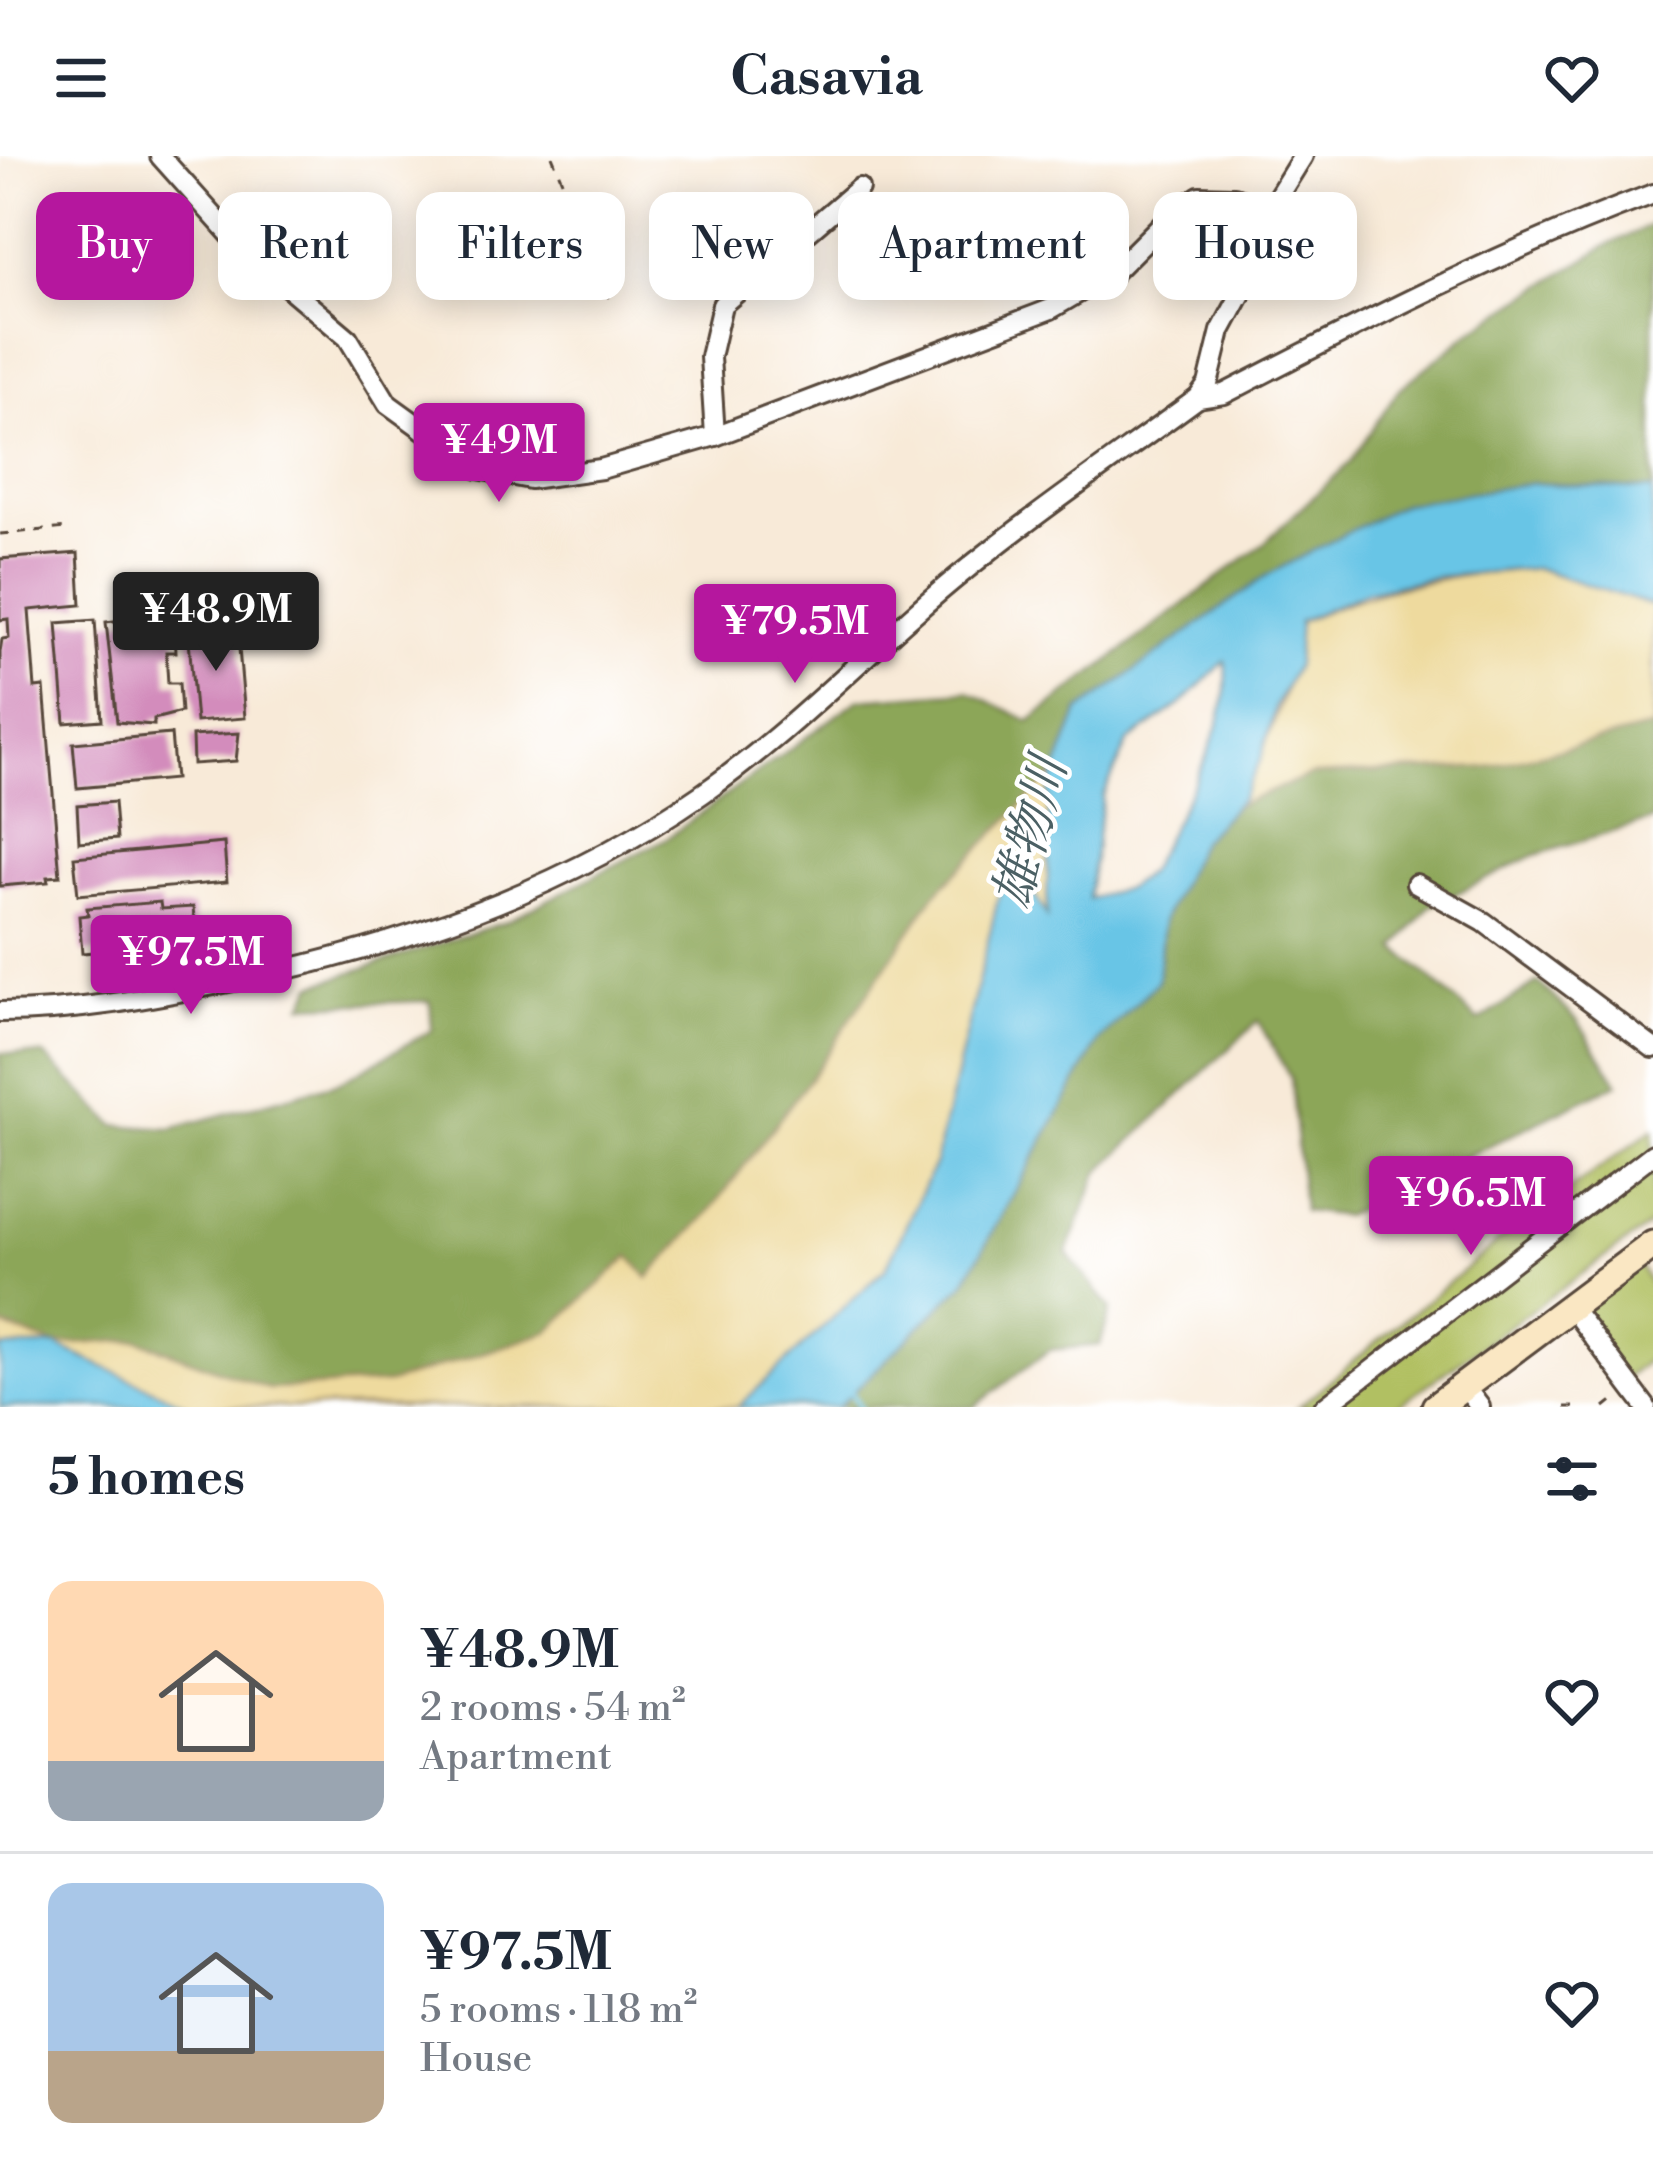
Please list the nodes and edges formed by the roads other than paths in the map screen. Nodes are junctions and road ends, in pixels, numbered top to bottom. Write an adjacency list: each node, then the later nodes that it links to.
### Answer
1 (160, 156): 9 (street)
2 (1303, 156): 4 (street)
3 (860, 188): 9 (street)
4 (1281, 192)
5 (1653, 194): 8 (street)
6 (1153, 233): 9 (street)
7 (1238, 300): 8 (street)
8 (1198, 398): 11 (street)
9 (715, 436)
10 (1416, 884): 12 (street)
11 (0, 1012)
12 (1653, 1048)
13 (1653, 1154): 17 (street)
14 (1653, 1245): 15 (street)
15 (1570, 1306): 16 (street); 19 (street)
16 (1472, 1396): 18 (street)
17 (1324, 1407)
18 (1436, 1407)
19 (1646, 1407)

